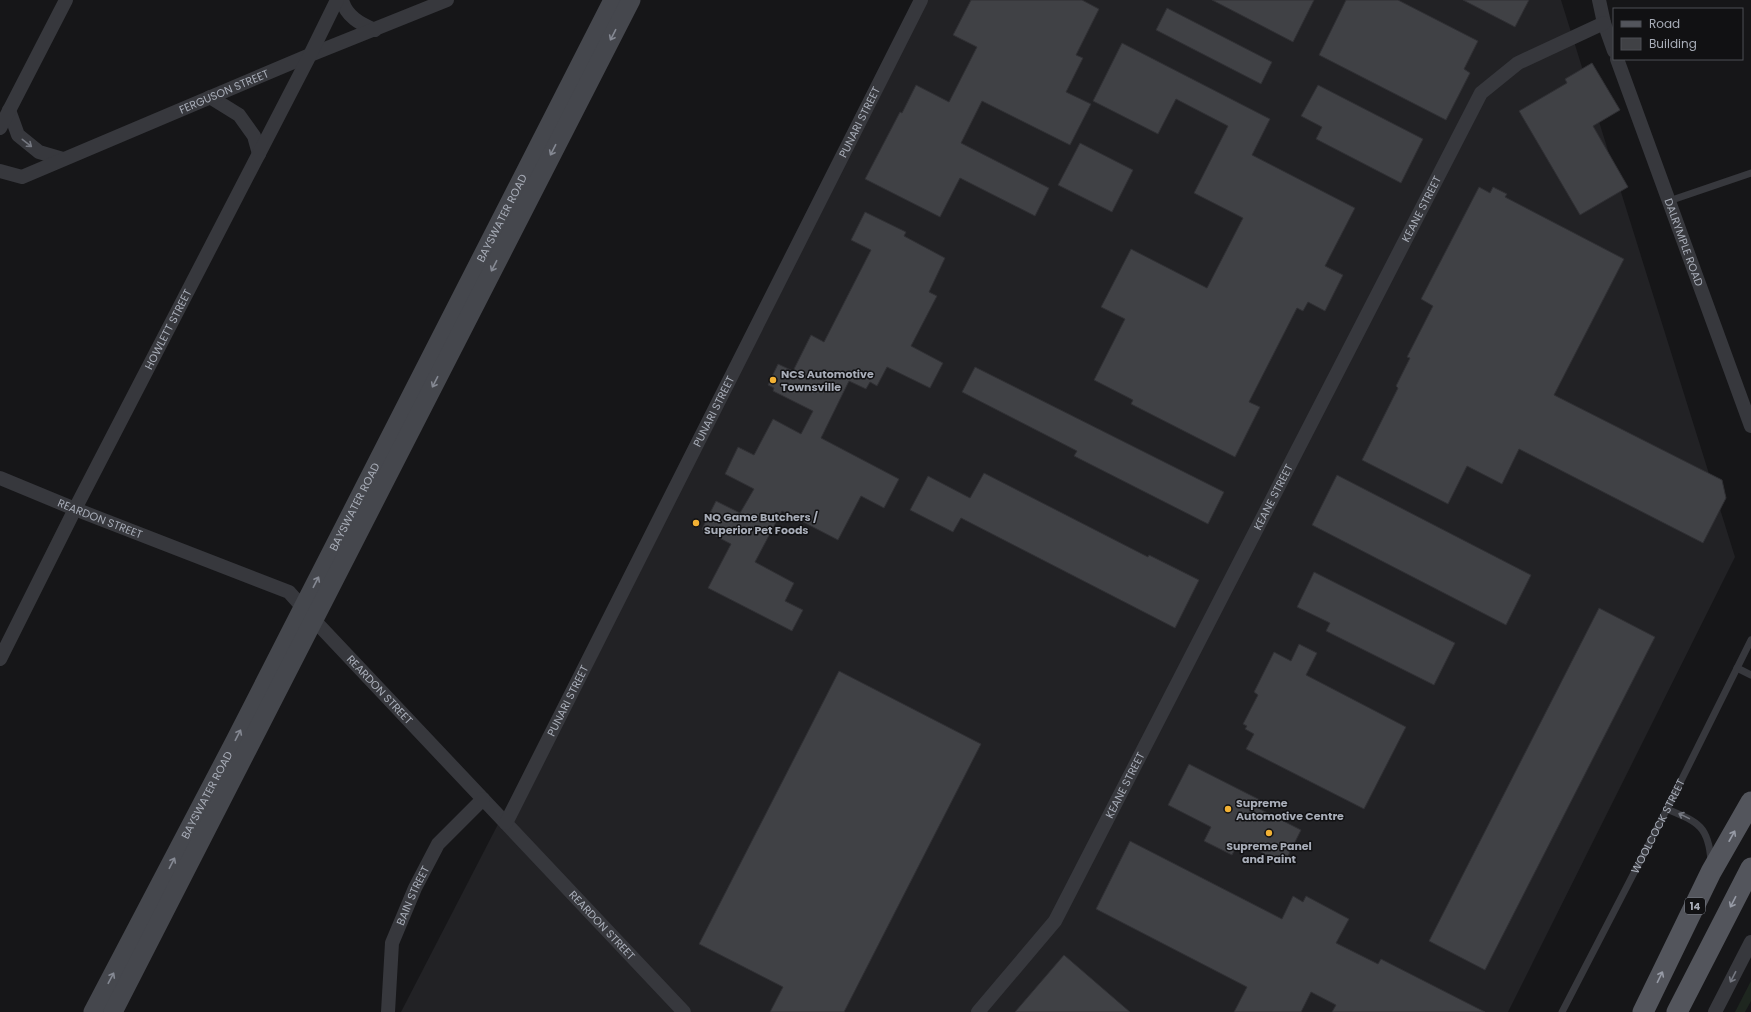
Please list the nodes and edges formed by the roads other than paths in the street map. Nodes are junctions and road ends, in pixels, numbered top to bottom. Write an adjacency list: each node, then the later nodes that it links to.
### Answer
1 (66, 0): 15 (street)
2 (337, 0): 12 (street, HOWLETT STREET)
3 (342, 0): 10 (street)
4 (446, 0): 10 (street, FERGUSON STREET)
5 (613, 0): 25 (main road, BAYSWATER ROAD, one-way to 5)
6 (631, 0): 25 (main road, BAYSWATER ROAD, one-way to 25)
7 (921, 0): 33 (street, PUNARI STREET)
8 (1599, 0): 9 (street)
9 (1604, 23): 11 (street); 41 (street, KEANE STREET)
10 (375, 30): 12 (street, FERGUSON STREET)
11 (1613, 47)
12 (310, 55): 14 (street, FERGUSON STREET); 17 (street, HOWLETT STREET)
13 (1617, 60): 21 (street, DALRYMPLE ROAD)
14 (210, 97): 17 (street); 18 (street, FERGUSON STREET)
15 (9, 110): 16 (street); 18 (street, one-way to 18)
16 (0, 128)
17 (259, 154): 24 (street, HOWLETT STREET)
18 (63, 159): 19 (street, FERGUSON STREET)
19 (0, 171)
20 (1751, 173): 21 (lane)
21 (1669, 201): 22 (street, DALRYMPLE ROAD)
22 (1751, 426)
23 (0, 478): 24 (street, REARDON STREET)
24 (75, 509): 25 (street, REARDON STREET); 27 (street, HOWLETT STREET)
25 (308, 614): 30 (street, REARDON STREET); 38 (main road, BAYSWATER ROAD, one-way to 25); 39 (main road, BAYSWATER ROAD)
26 (1751, 640): 28 (lane, WOOLCOCK STREET)
27 (0, 659)
28 (1737, 668): 29 (lane); 32 (lane, WOOLCOCK STREET)
29 (1751, 675)
30 (483, 800): 33 (street, REARDON STREET); 40 (street, BAIN STREET)
31 (1751, 802): 35 (main road, 14, one-way to 31)
32 (1667, 809): 35 (lane, one-way to 32); 42 (lane, WOOLCOCK STREET)
33 (506, 823): 37 (street, REARDON STREET)
34 (1751, 868): 44 (main road, one-way to 44)
35 (1711, 872): 43 (main road, 14, one-way to 35)
36 (1751, 942): 45 (street, one-way to 45)
37 (679, 1010)
38 (93, 1012)
39 (113, 1012)
40 (388, 1012)
41 (978, 1012)
42 (1562, 1012)
43 (1643, 1012)
44 (1677, 1012)
45 (1715, 1012)

